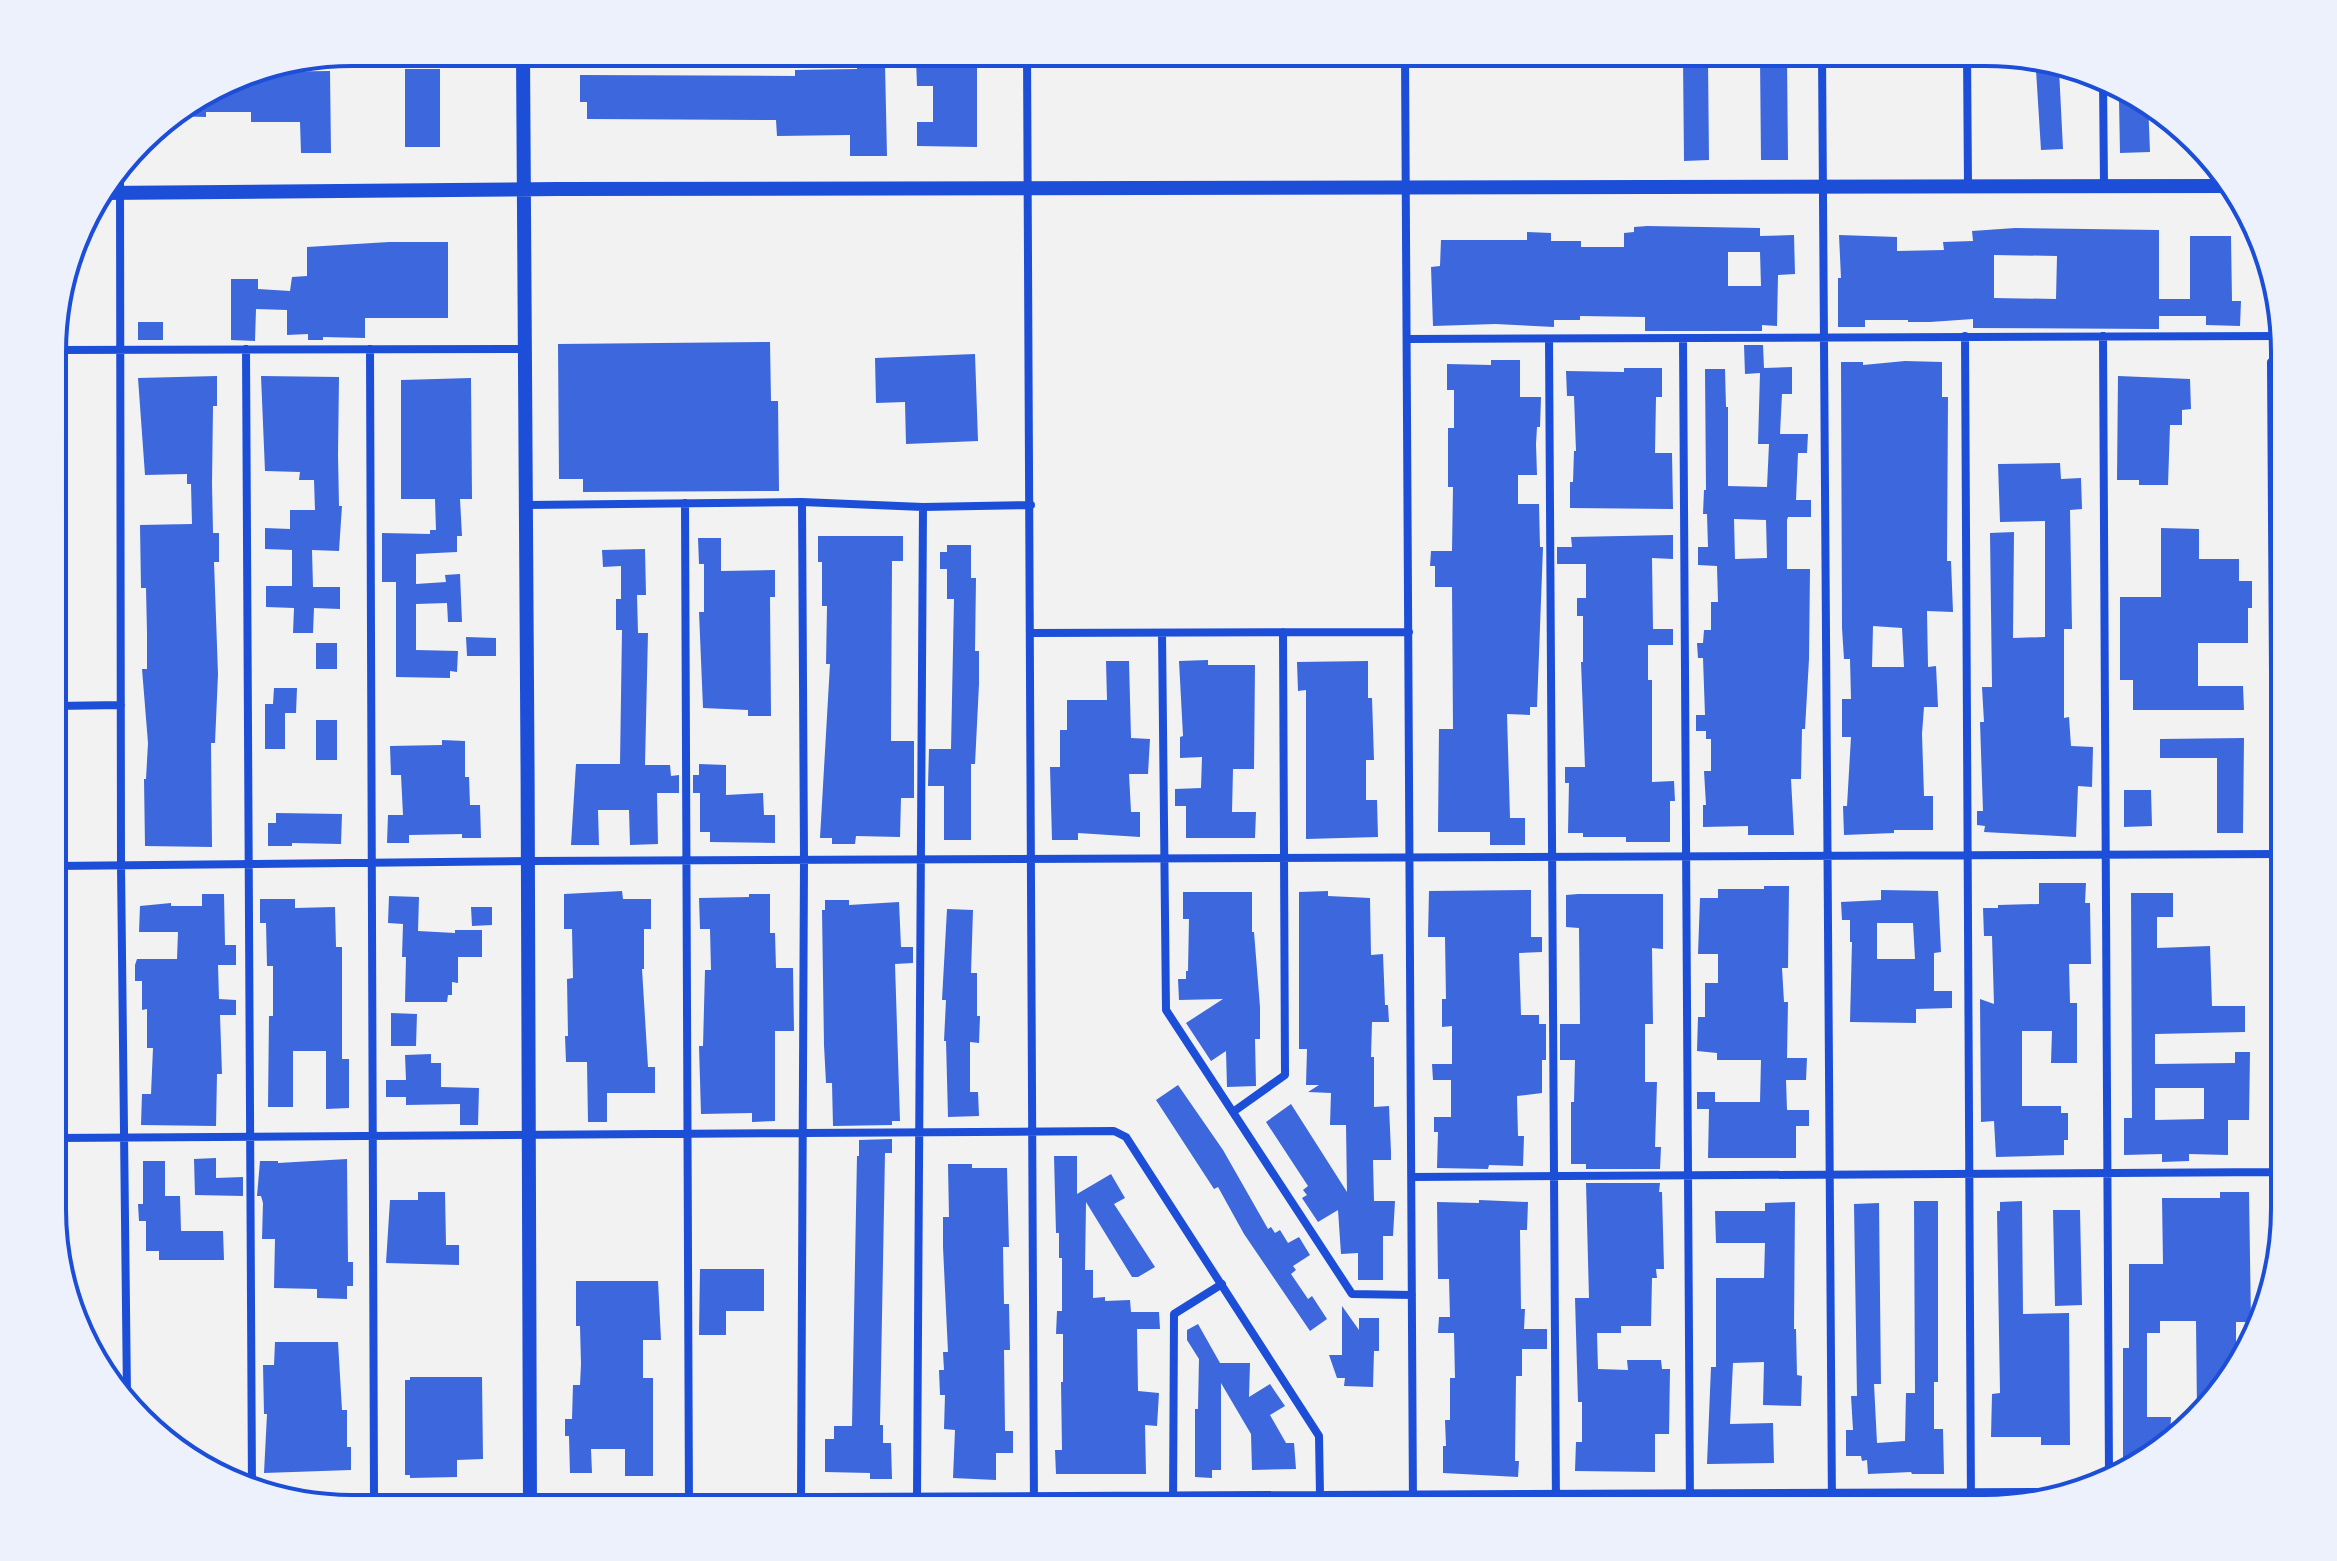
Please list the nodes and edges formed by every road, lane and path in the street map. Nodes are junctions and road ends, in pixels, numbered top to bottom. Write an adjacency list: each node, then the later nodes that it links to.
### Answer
1 (523, 66): 14 (street)
2 (1027, 66): 12 (street)
3 (1405, 66): 13 (street)
4 (1822, 66): 11 (street)
5 (1967, 66): 8 (street)
6 (2103, 91): 9 (street)
7 (120, 185): 16 (street)
8 (1968, 186): 9 (street); 11 (street)
9 (2104, 186): 10 (street)
10 (2218, 186)
11 (1823, 187): 13 (street); 20 (street)
12 (1028, 188): 13 (street); 14 (street); 32 (street)
13 (1406, 188): 22 (street)
14 (525, 189): 16 (street); 27 (street)
15 (114, 193): 16 (street)
16 (120, 193): 24 (street)
17 (1965, 336): 18 (street); 20 (street); 41 (street)
18 (2103, 336): 19 (street); 42 (street)
19 (2270, 336)
20 (1824, 337): 21 (street); 44 (street)
21 (1683, 338): 23 (street); 43 (street)
22 (1407, 339): 23 (street); 35 (street)
23 (1549, 339): 45 (street)
24 (120, 349): 25 (street); 28 (street); 38 (street)
25 (246, 349): 26 (street); 55 (street)
26 (370, 349): 27 (street); 54 (street)
27 (526, 349): 31 (street)
28 (66, 350)
29 (802, 502): 30 (street); 33 (street); 51 (street)
30 (685, 503): 31 (street); 50 (street)
31 (527, 505): 52 (street)
32 (1031, 505): 33 (street); 36 (street)
33 (923, 507): 53 (street)
34 (1283, 632): 35 (street); 37 (street); 46 (street)
35 (1409, 632): 47 (street)
36 (1030, 633): 37 (street); 48 (street)
37 (1162, 633): 49 (street)
38 (121, 705): 39 (street); 57 (street)
39 (66, 706)
40 (2271, 854): 42 (street)
41 (1967, 855): 42 (street); 44 (street); 70 (street)
42 (2106, 855): 68 (street)
43 (1686, 856): 44 (street); 45 (street); 73 (street)
44 (1827, 856): 71 (street)
45 (1552, 857): 47 (street); 72 (street)
46 (1284, 858): 47 (street); 49 (street); 58 (street)
47 (1410, 858): 74 (street)
48 (1032, 859): 49 (street); 53 (street); 61 (street)
49 (1163, 859): 58 (street)
50 (686, 860): 51 (street); 52 (street); 63 (street)
51 (804, 860): 53 (street); 59 (street)
52 (530, 861): 54 (street); 62 (street)
53 (920, 861): 60 (street)
54 (371, 863): 55 (street); 64 (street)
55 (248, 864): 57 (street); 66 (street)
56 (66, 866): 57 (street)
57 (121, 866): 65 (street)
58 (1233, 1112): 76 (street)
59 (802, 1133): 60 (street); 63 (street); 88 (street)
60 (920, 1133): 61 (street); 89 (street)
61 (1033, 1133): 75 (street); 90 (street)
62 (527, 1135): 63 (street); 64 (street); 86 (street)
63 (687, 1135): 87 (street)
64 (373, 1136): 66 (street); 85 (street)
65 (124, 1137): 66 (street); 67 (street); 77 (street)
66 (251, 1137): 79 (street)
67 (66, 1138)
68 (2107, 1172): 69 (street); 70 (street); 78 (street)
69 (2271, 1172)
70 (1969, 1174): 71 (street); 80 (street)
71 (1830, 1175): 73 (street); 82 (street)
72 (1554, 1176): 73 (street); 74 (street); 83 (street)
73 (1688, 1176): 84 (street)
74 (1412, 1177): 76 (street)
75 (1222, 1284): 91 (street); 92 (street)
76 (1412, 1295): 93 (street)
77 (127, 1385)
78 (2109, 1467)
79 (252, 1477)
80 (1970, 1492): 81 (street); 82 (street); 94 (street)
81 (2029, 1492)
82 (1832, 1493): 84 (street)
83 (1556, 1494): 84 (street); 93 (street)
84 (1689, 1494)
85 (374, 1495)
86 (530, 1495)
87 (689, 1495)
88 (801, 1495)
89 (917, 1495)
90 (1034, 1495)
91 (1173, 1495)
92 (1320, 1495): 93 (street)
93 (1413, 1495)
94 (1970, 1495)

